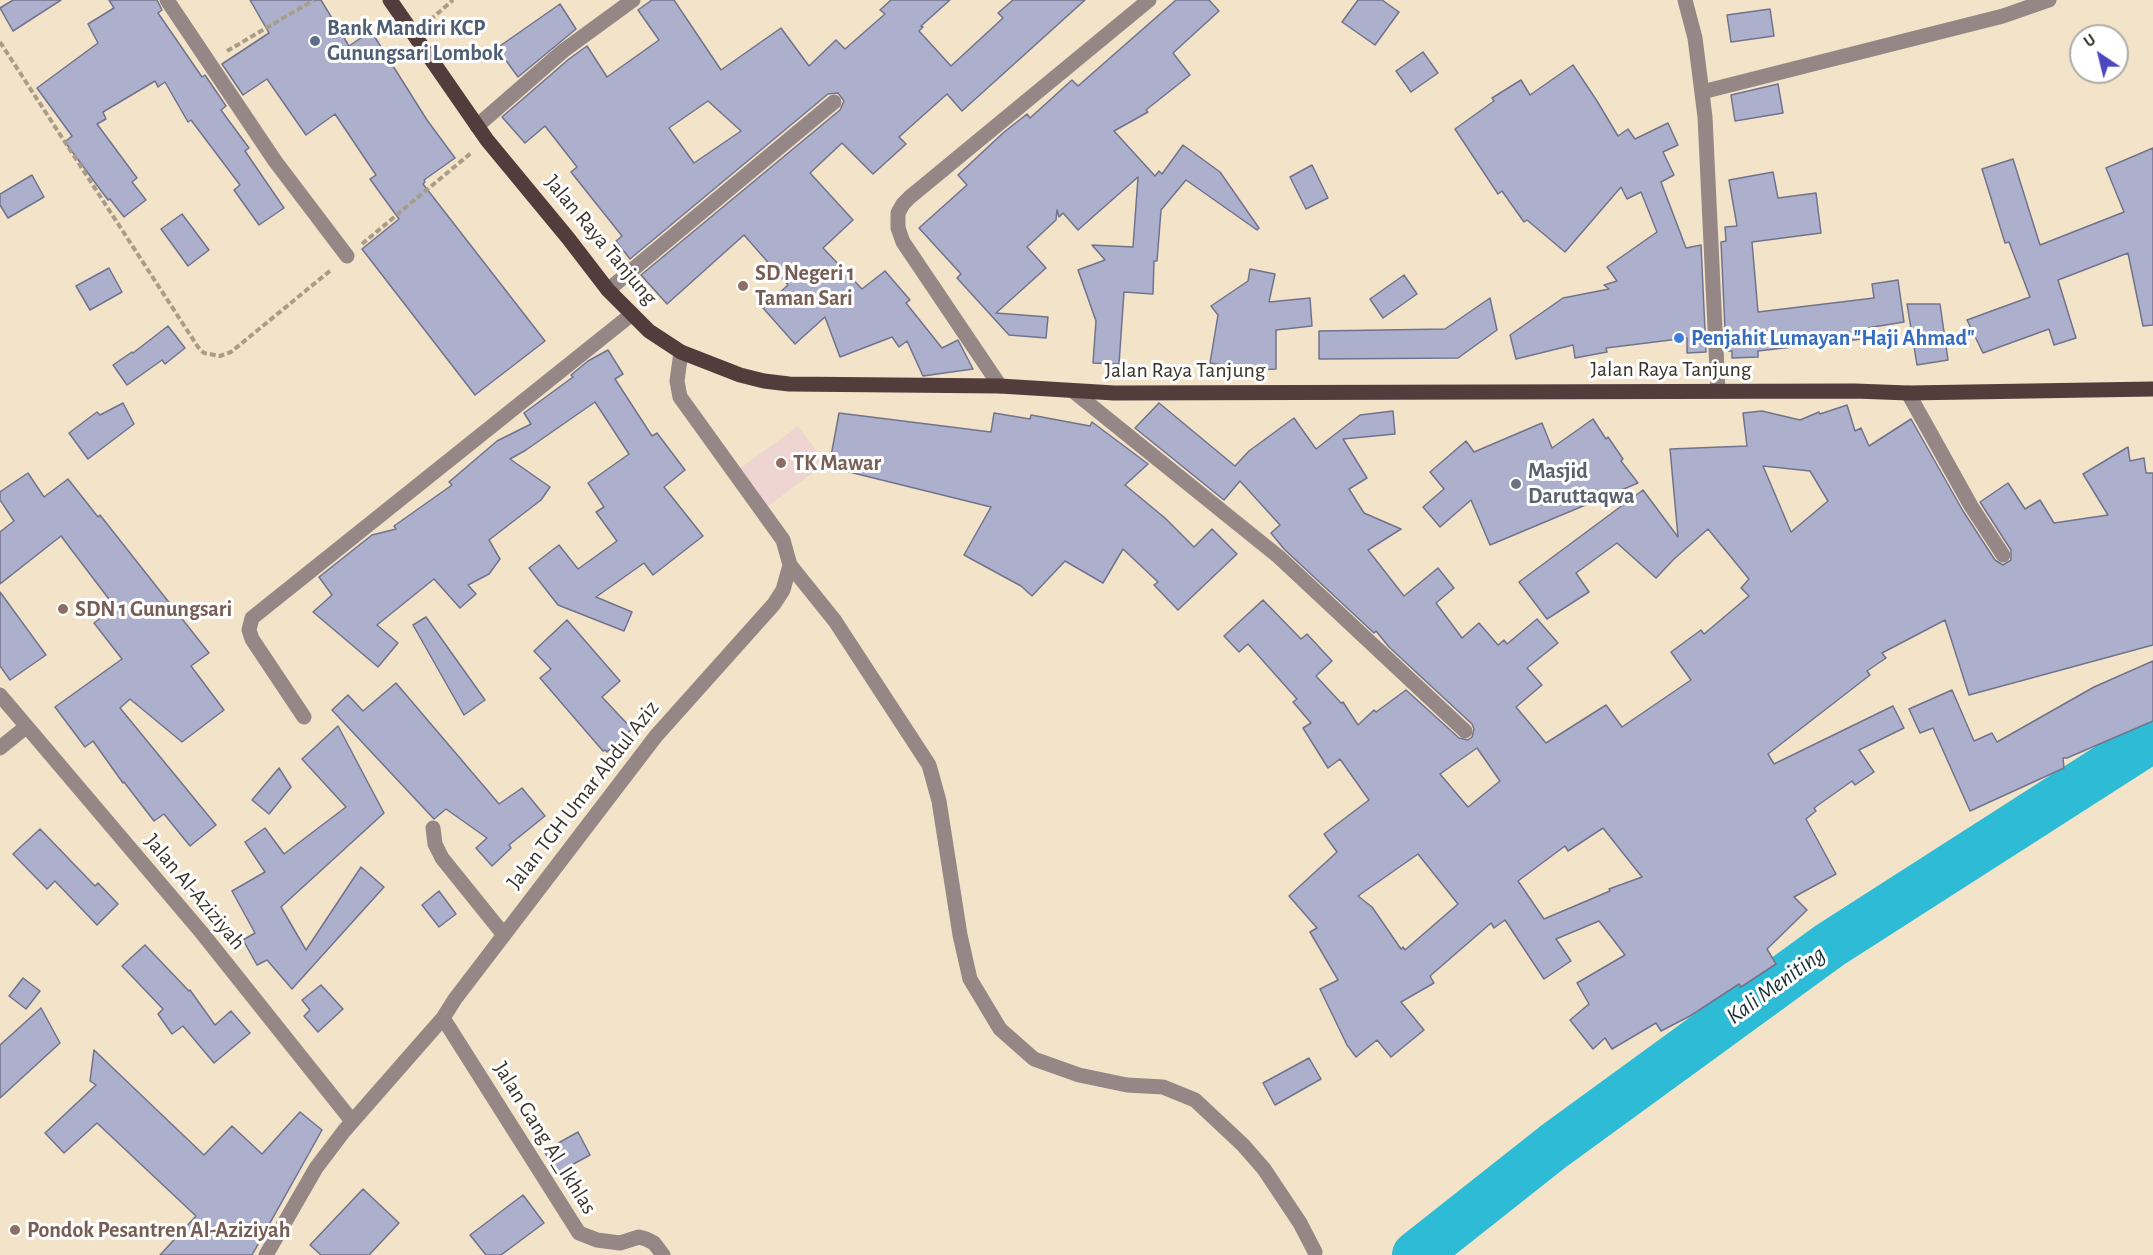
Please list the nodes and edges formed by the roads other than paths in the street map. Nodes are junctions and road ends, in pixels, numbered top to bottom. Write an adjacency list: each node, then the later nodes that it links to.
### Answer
1 (168, 0): 10 (street)
2 (390, 0): 9 (main road, Jalan Raya Tanjung)
3 (633, 0): 9 (street)
4 (1149, 0): 14 (street)
5 (1685, 0): 7 (street)
6 (2049, 0): 7 (street)
7 (1702, 92): 17 (street)
8 (834, 102): 11 (street)
9 (477, 126): 11 (main road, Jalan Raya Tanjung)
10 (347, 256)
11 (608, 290): 12 (main road, Jalan Raya Tanjung)
12 (632, 314): 13 (main road, Jalan Raya Tanjung); 22 (street)
13 (681, 352): 14 (main road, Jalan Raya Tanjung); 20 (street)
14 (1000, 386): 16 (main road, Jalan Raya Tanjung)
15 (2153, 389): 18 (main road, Jalan Raya Tanjung)
16 (1073, 392): 17 (main road, Jalan Raya Tanjung); 24 (street)
17 (1719, 392): 18 (main road, Jalan Raya Tanjung)
18 (1908, 393): 19 (street)
19 (2003, 555)
20 (790, 565): 27 (street, Jalan TGH Umar Abdul Aziz); 30 (street)
21 (0, 695): 23 (street, Jalan Al-Aziziyah)
22 (304, 717)
23 (26, 727): 25 (street); 29 (street, Jalan Al-Aziziyah)
24 (1465, 731)
25 (0, 748)
26 (433, 828): 27 (street)
27 (504, 935): 28 (street, Jalan TGH Umar Abdul Aziz)
28 (443, 1018): 29 (street, Jalan TGH Umar Abdul Aziz); 32 (street, Jalan Gang Al_Ikhlas)
29 (352, 1121): 31 (street, Jalan TGH Umar Abdul Aziz)
30 (1315, 1252)
31 (266, 1255)
32 (663, 1255)

